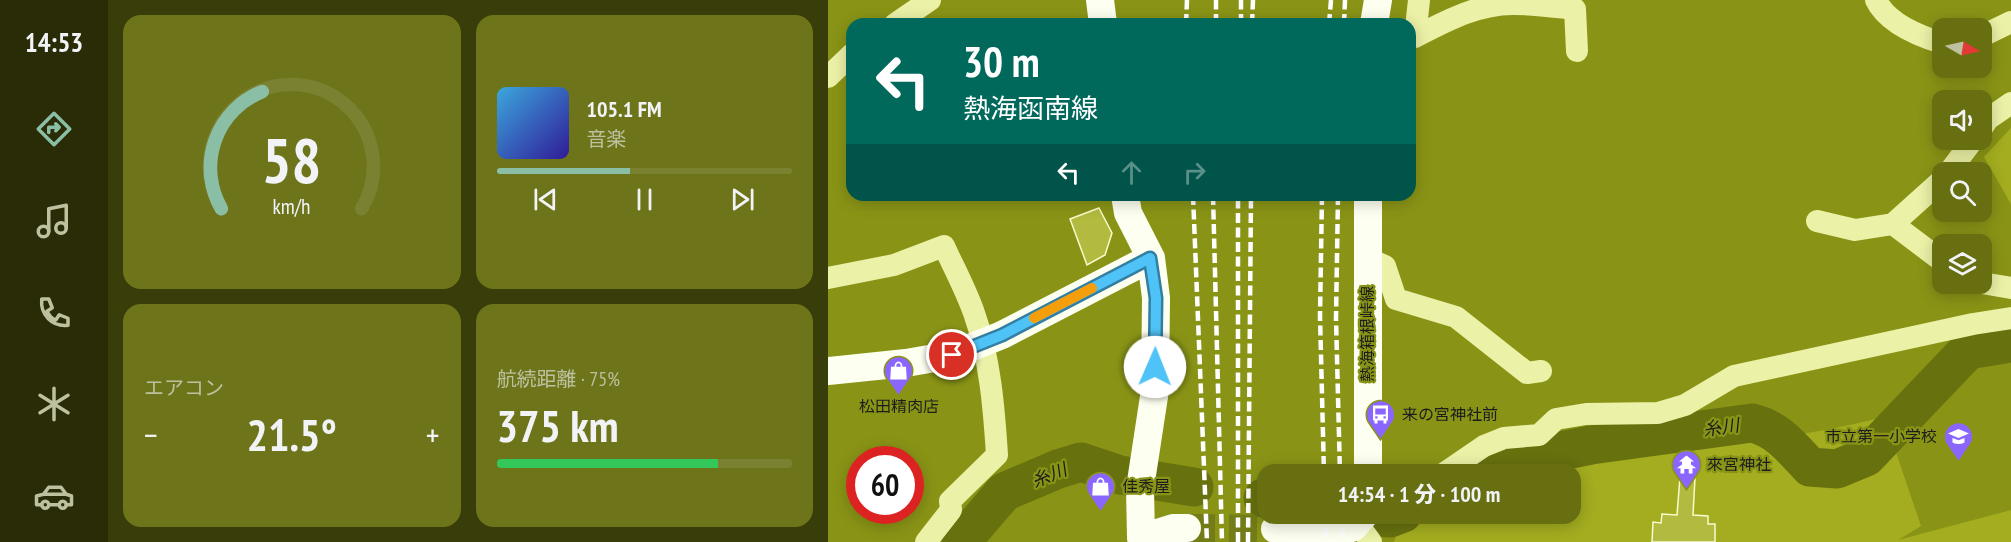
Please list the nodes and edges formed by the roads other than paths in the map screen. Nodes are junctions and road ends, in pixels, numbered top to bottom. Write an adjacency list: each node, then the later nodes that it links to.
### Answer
1 (930, 0): 6 (street)
2 (1100, 0): 7 (main road)
3 (1378, 0): 8 (main road)
4 (1419, 0): 10 (street)
5 (1876, 0): 13 (street)
6 (904, 18)
7 (1102, 18)
8 (1375, 18)
9 (2011, 22): 11 (street)
10 (1416, 28)
11 (1992, 31)
12 (1416, 36): 14 (street)
13 (1932, 40)
14 (1577, 51)
15 (846, 60): 16 (street)
16 (828, 77)
17 (2011, 103): 18 (street)
18 (1992, 116)
19 (1932, 189): 23 (street)
20 (1126, 201): 25 (main road)
21 (1368, 201): 26 (main road, 熱海箱根峠線)
22 (1817, 221): 23 (street)
23 (1893, 224): 24 (street)
24 (1932, 253)
25 (1150, 258): 31 (main road); 39 (main road)
26 (1367, 258): 33 (street); 34 (main road, 熱海箱根峠線)
27 (828, 278): 31 (street)
28 (1992, 285): 29 (street)
29 (2011, 288)
30 (2011, 318): 35 (street)
31 (983, 342): 32 (main road); 40 (street)
32 (828, 371)
33 (1541, 371)
34 (1368, 464)
35 (1458, 464)
36 (1365, 526): 38 (main road)
37 (1188, 528): 39 (main road)
38 (1291, 536)
39 (1145, 541)
40 (926, 542)

